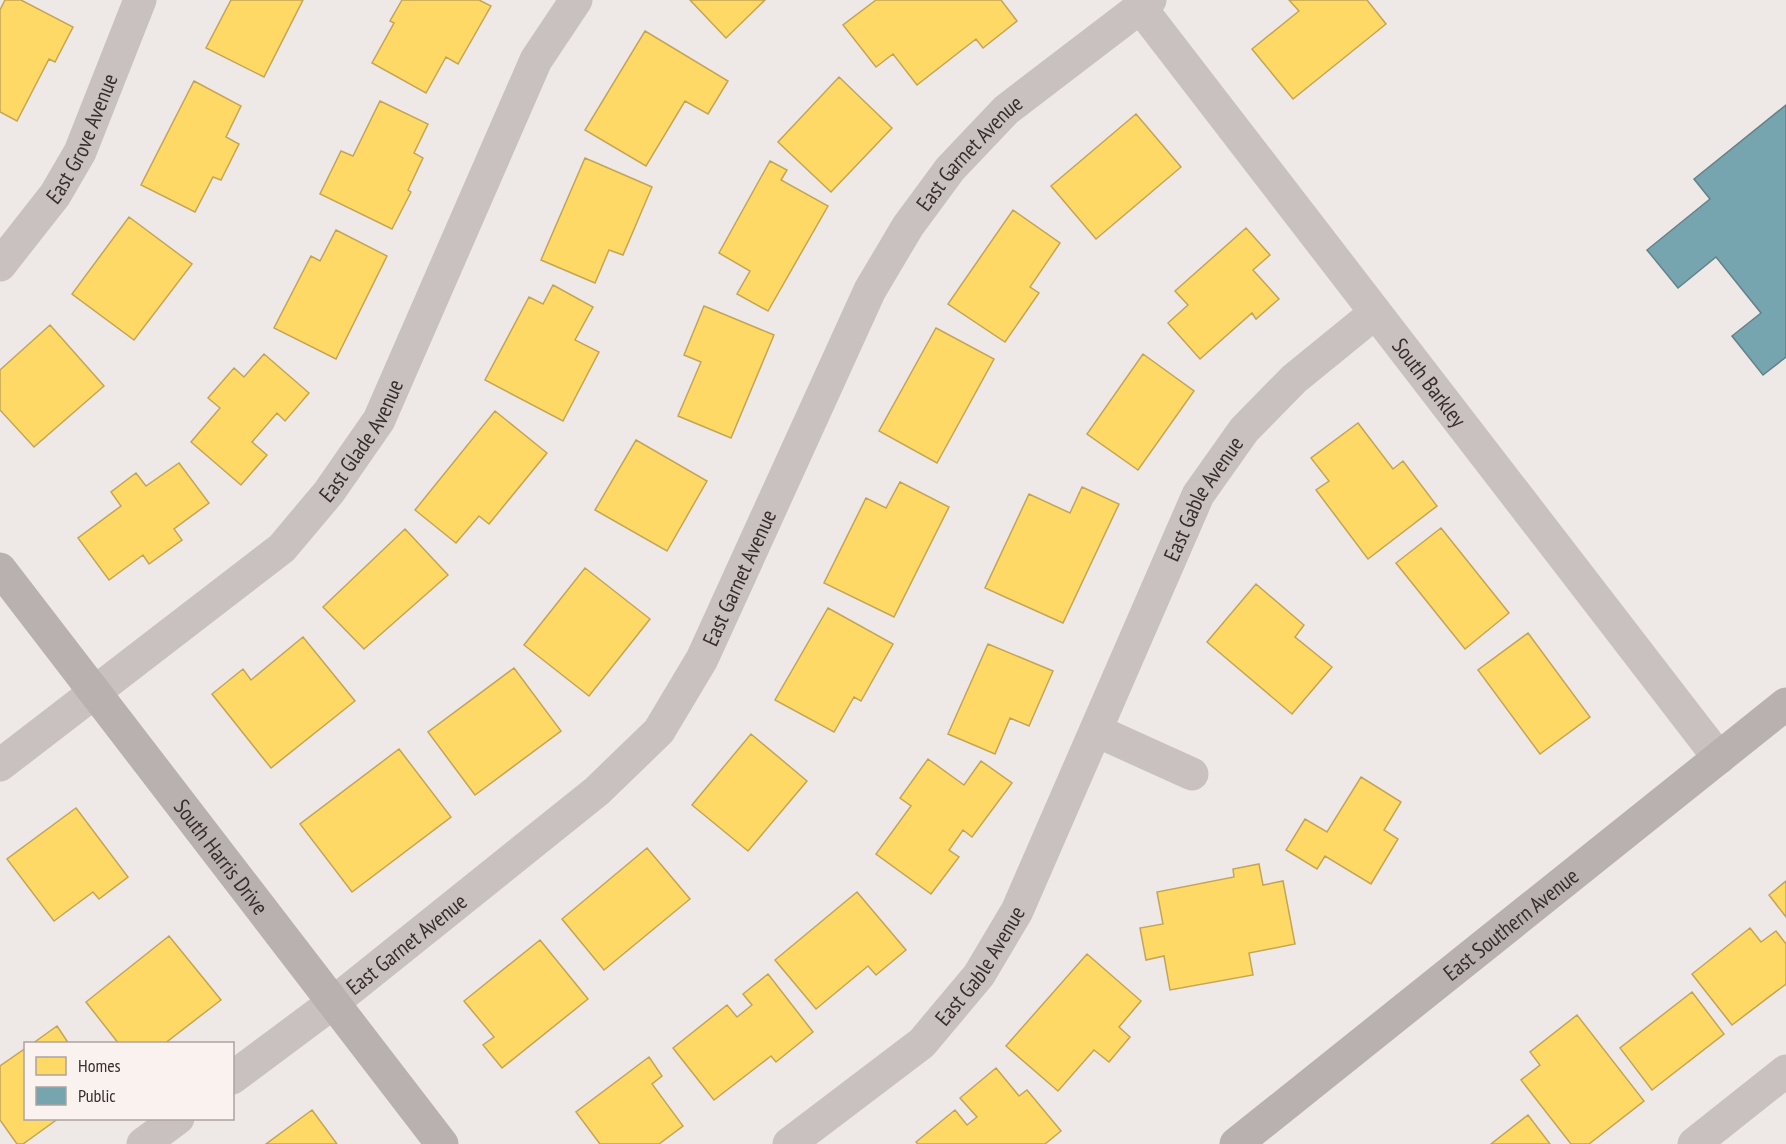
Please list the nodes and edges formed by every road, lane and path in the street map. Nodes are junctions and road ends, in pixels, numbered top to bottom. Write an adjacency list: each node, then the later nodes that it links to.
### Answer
1 (140, 0): 4 (street, East Grove Avenue)
2 (576, 0): 7 (street, East Glade Avenue)
3 (1145, 4): 5 (street, South Barkley); 13 (street, East Garnet Avenue)
4 (0, 265)
5 (1375, 313): 9 (street, East Gable Avenue); 10 (street, South Barkley)
6 (0, 569): 7 (street, South Harris Drive)
7 (94, 692): 11 (street, East Glade Avenue); 13 (street, South Harris Drive)
8 (1786, 704): 10 (street, East Southern Avenue)
9 (1097, 731): 12 (street); 19 (street, East Gable Avenue)
10 (1719, 758): 20 (street, East Southern Avenue)
11 (0, 765)
12 (1192, 774)
13 (334, 1002): 15 (street, East Garnet Avenue); 18 (street, South Harris Drive)
14 (1786, 1071): 21 (street)
15 (234, 1077)
16 (177, 1120): 17 (street)
17 (143, 1144)
18 (442, 1144)
19 (789, 1144)
20 (1236, 1144)
21 (1695, 1144)

